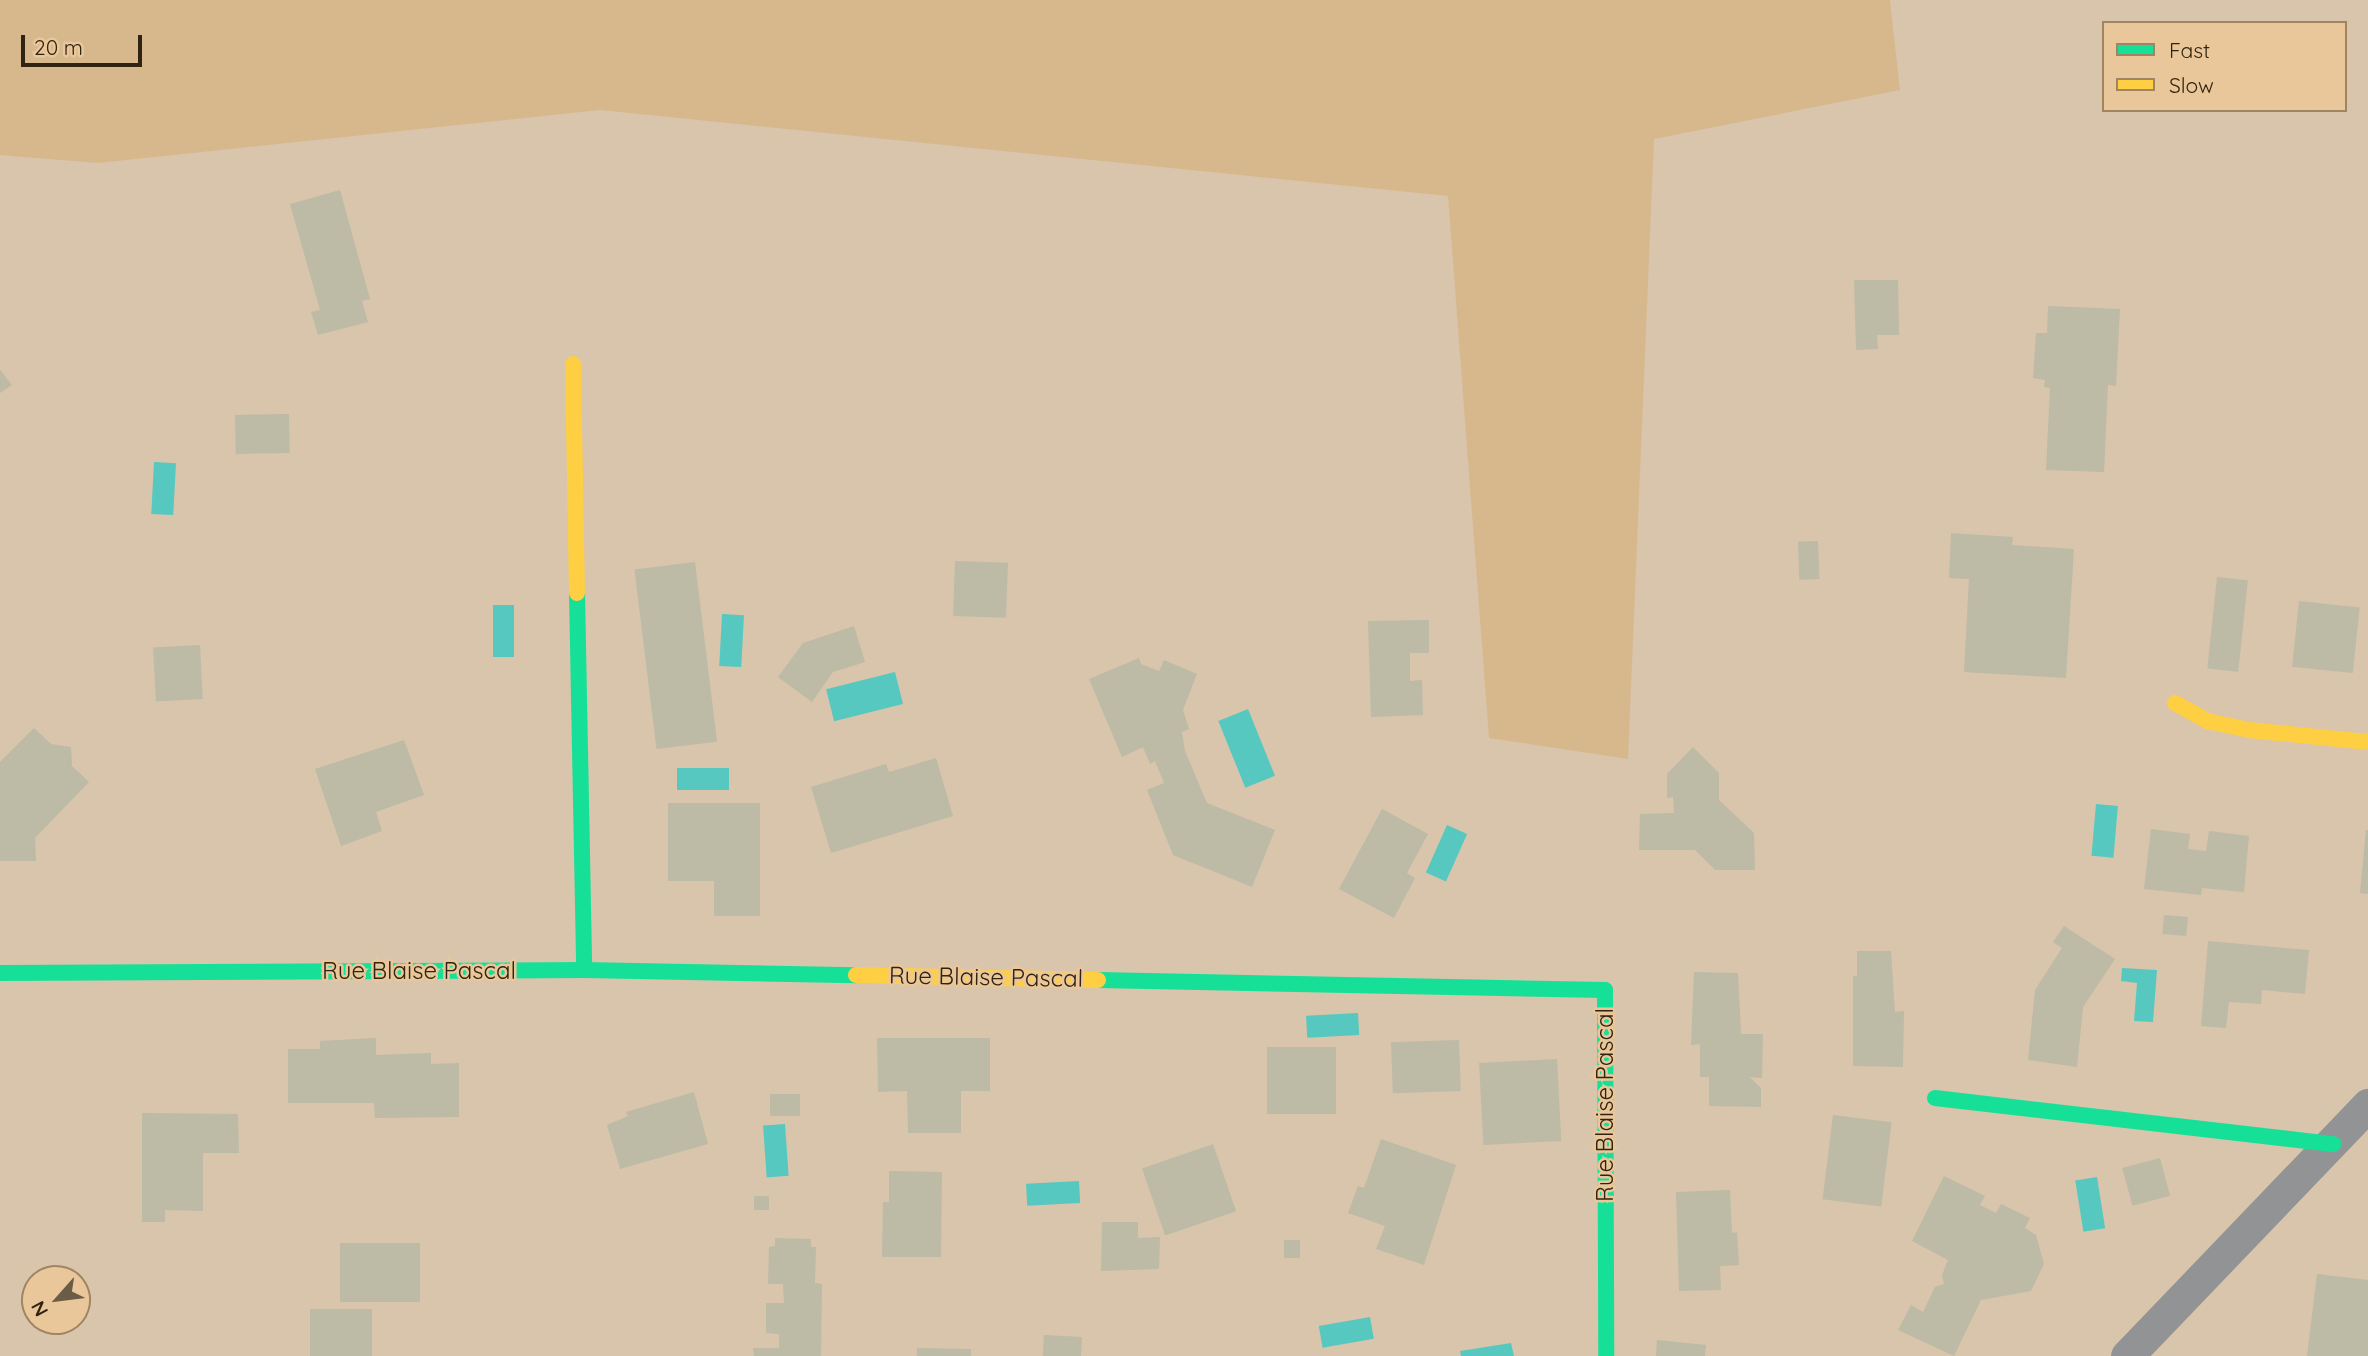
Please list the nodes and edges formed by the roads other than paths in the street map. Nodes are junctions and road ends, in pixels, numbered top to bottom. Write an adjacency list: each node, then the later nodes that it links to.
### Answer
1 (573, 363): 4 (street)
2 (2175, 703): 3 (street)
3 (2368, 742)
4 (584, 970): 5 (street, Rue Blaise Pascal); 9 (street, Rue Blaise Pascal)
5 (0, 973)
6 (1935, 1098): 8 (street)
7 (2368, 1105): 8 (street)
8 (2333, 1144): 10 (street)
9 (1606, 1356)
10 (2127, 1356)

